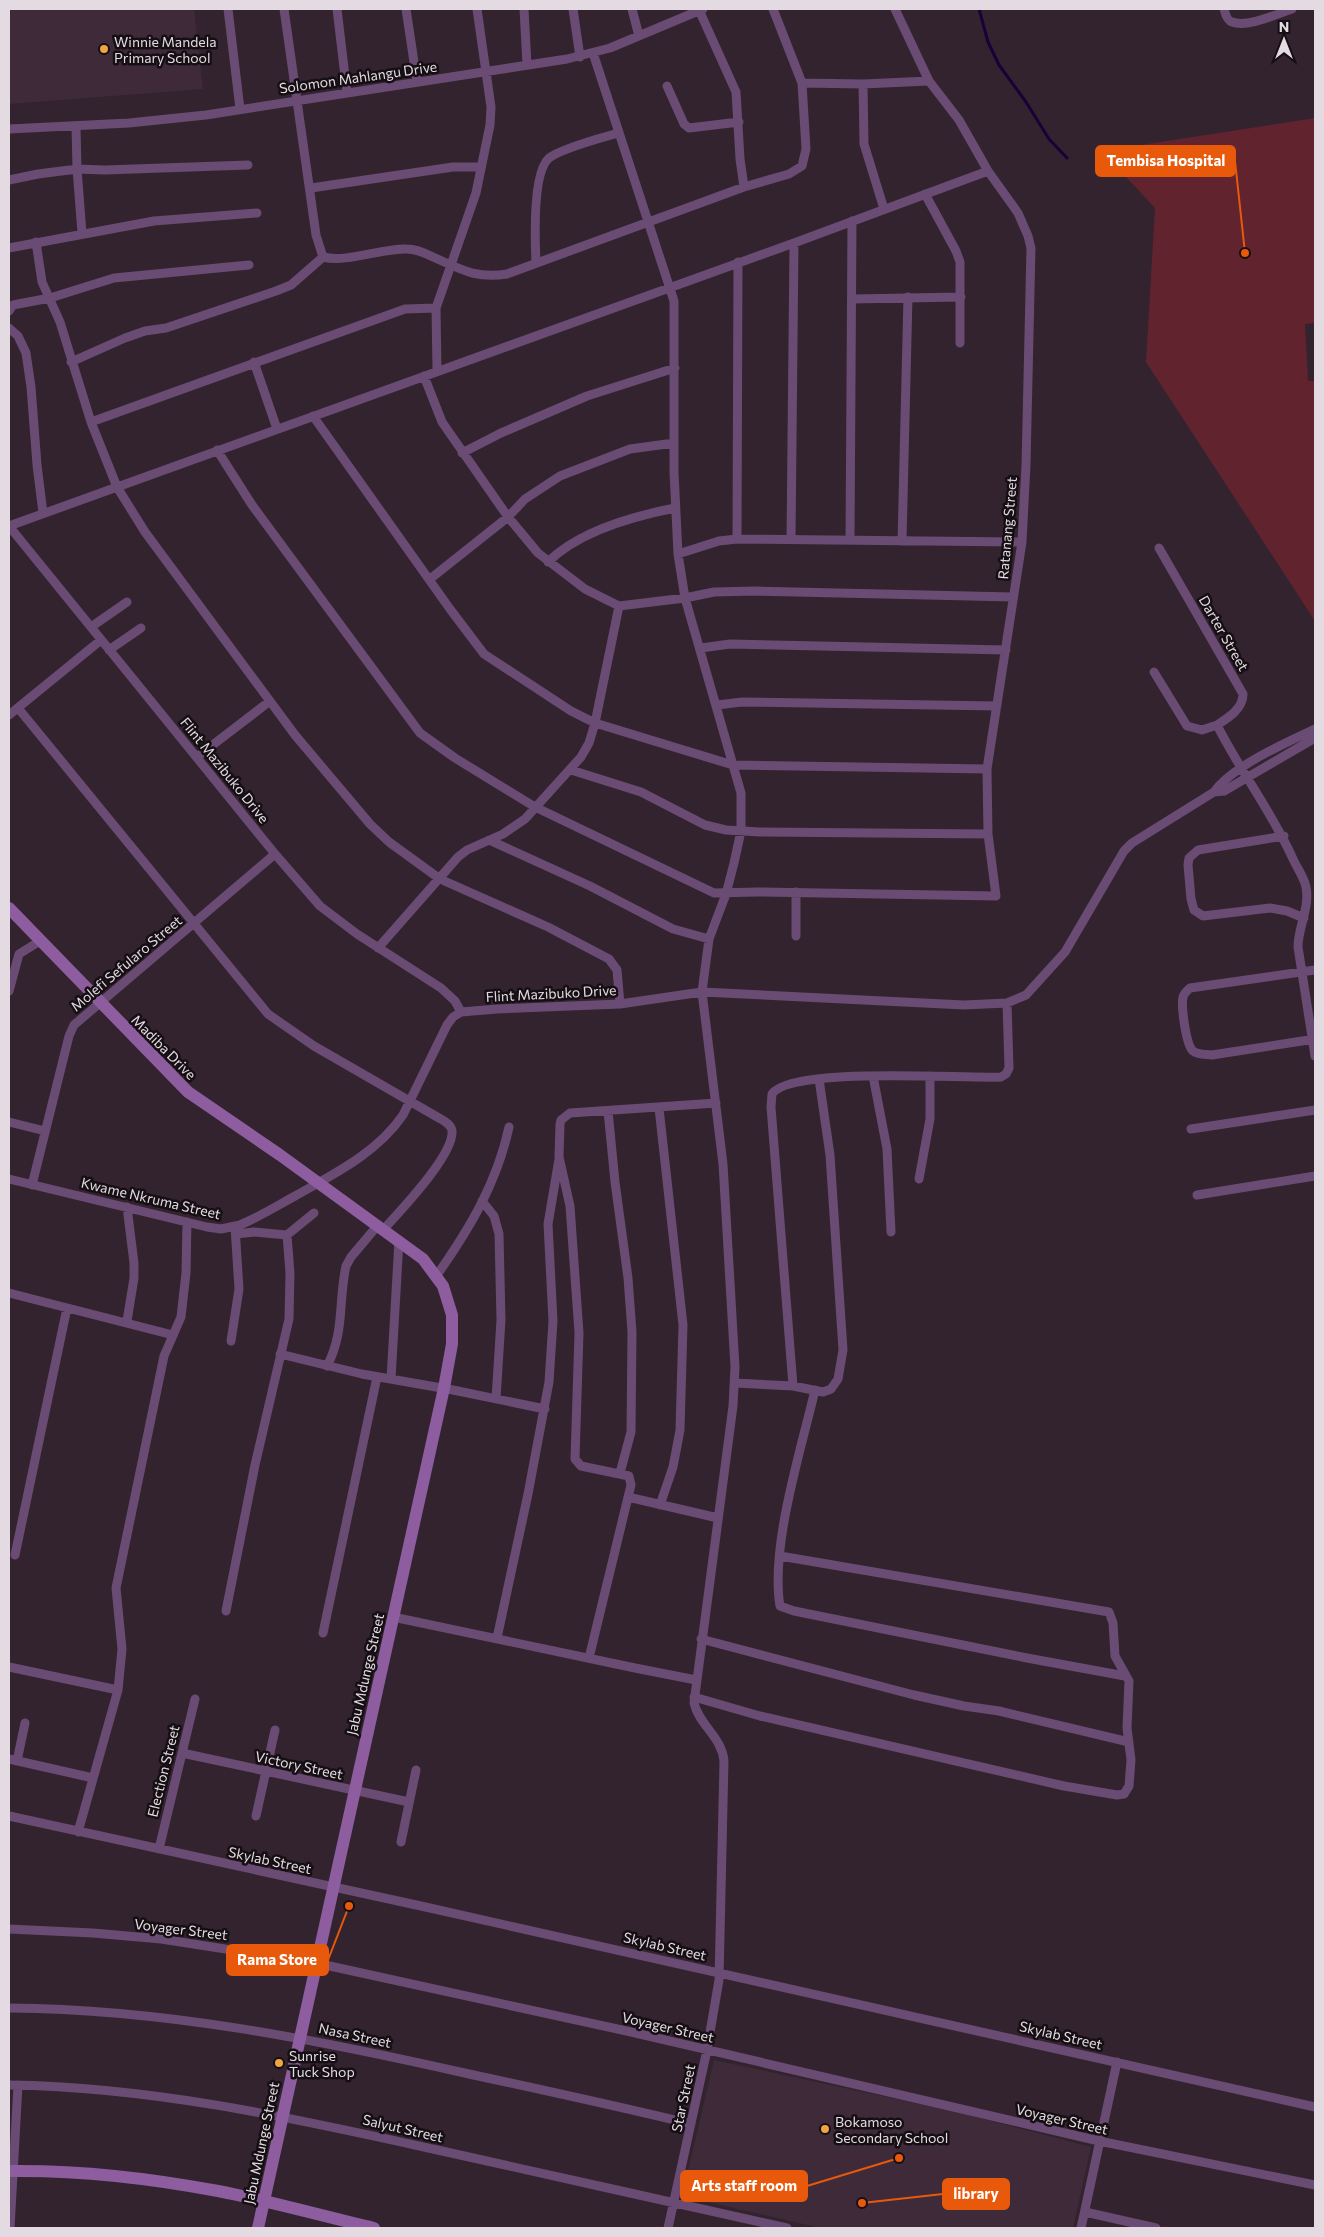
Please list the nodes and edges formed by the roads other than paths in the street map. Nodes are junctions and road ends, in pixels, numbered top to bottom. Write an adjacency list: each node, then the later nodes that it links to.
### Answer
1 (228, 9): 26 (street)
2 (284, 9): 25 (street)
3 (337, 9): 24 (street)
4 (406, 9): 20 (street)
5 (477, 9): 18 (street)
6 (524, 9): 17 (street)
7 (573, 9): 16 (street)
8 (632, 9): 14 (street)
9 (773, 9): 21 (street)
10 (895, 9): 19 (street, Ratanang Street)
11 (1224, 9): 12 (street)
12 (1292, 9)
13 (696, 10): 14 (street, Solomon Mahlangu Drive); 27 (street)
14 (639, 36): 15 (street, Solomon Mahlangu Drive)
15 (593, 53): 16 (street, Solomon Mahlangu Drive); 30 (street)
16 (580, 57): 17 (street, Solomon Mahlangu Drive)
17 (527, 65): 18 (street, Solomon Mahlangu Drive)
18 (486, 73): 20 (street, Solomon Mahlangu Drive); 32 (street)
19 (928, 81): 22 (street); 34 (street, Ratanang Street)
20 (417, 82): 24 (street, Solomon Mahlangu Drive)
21 (802, 83): 22 (street); 36 (street)
22 (864, 84): 39 (street)
23 (667, 86): 27 (street)
24 (347, 93): 25 (street, Solomon Mahlangu Drive)
25 (297, 100): 26 (street, Solomon Mahlangu Drive); 37 (street)
26 (240, 109): 28 (street, Solomon Mahlangu Drive)
27 (738, 122): 36 (street)
28 (76, 126): 29 (street, Solomon Mahlangu Drive); 33 (street)
29 (9, 129)
30 (618, 133): 42 (street); 49 (street)
31 (248, 165): 33 (street)
32 (481, 167): 37 (street); 51 (street)
33 (77, 169): 35 (street); 43 (street)
34 (988, 171): 38 (street); 81 (street, Ratanang Street)
35 (9, 180)
36 (744, 187): 42 (street)
37 (311, 188): 47 (street)
38 (925, 194): 39 (street); 54 (street)
39 (884, 209): 41 (street)
40 (257, 213): 43 (street)
41 (852, 221): 45 (street); 56 (street)
42 (649, 222): 49 (street); 52 (street)
43 (82, 233): 44 (street)
44 (36, 242): 46 (street); 55 (street)
45 (794, 243): 48 (street); 78 (street)
46 (9, 248)
47 (323, 257): 51 (street); 61 (street)
48 (738, 262): 52 (street); 77 (street)
49 (536, 263): 51 (street)
50 (248, 264): 55 (street)
51 (451, 265): 57 (street)
52 (670, 288): 63 (street); 64 (street)
53 (908, 297): 54 (street); 56 (street); 80 (street)
54 (961, 297): 60 (street)
55 (50, 298): 58 (street); 61 (street)
56 (853, 299): 79 (street)
57 (436, 308): 62 (street); 64 (street)
58 (9, 312)
59 (9, 328): 74 (street)
60 (960, 343)
61 (70, 362): 67 (street)
62 (254, 362): 67 (street); 68 (street)
63 (675, 368): 69 (street); 71 (street)
64 (437, 371): 65 (street)
65 (424, 376): 66 (street); 71 (street)
66 (313, 416): 68 (street); 85 (street)
67 (91, 422): 72 (street)
68 (278, 429): 70 (street)
69 (674, 443): 73 (street); 75 (street)
70 (216, 450): 72 (street); 113 (street)
71 (462, 453): 75 (street)
72 (117, 487): 74 (street); 97 (street)
73 (675, 508): 83 (street); 84 (street)
74 (43, 513): 76 (street)
75 (508, 517): 84 (street); 85 (street)
76 (9, 526): 90 (street, Flint Mazibuko Drive)
77 (737, 538): 78 (street); 83 (street)
78 (791, 539): 79 (street)
79 (850, 540): 80 (street)
80 (902, 541): 81 (street)
81 (1022, 542): 86 (street, Ratanang Street)
82 (1159, 548): 103 (street, Darter Street)
83 (678, 554): 87 (street)
84 (548, 562): 89 (street)
85 (430, 579): 102 (street)
86 (1013, 597): 87 (street); 95 (street, Ratanang Street)
87 (685, 598): 89 (street); 93 (street)
88 (127, 602): 90 (street)
89 (619, 606): 102 (street)
90 (91, 627): 92 (street, Flint Mazibuko Drive)
91 (140, 628): 94 (street)
92 (101, 640): 94 (street, Flint Mazibuko Drive); 100 (street)
93 (700, 648): 95 (street); 98 (street)
94 (109, 650): 106 (street, Flint Mazibuko Drive)
95 (1006, 650): 99 (street, Ratanang Street)
96 (1154, 672): 103 (street)
97 (270, 701): 106 (street); 119 (street)
98 (717, 705): 99 (street); 107 (street)
99 (997, 706): 109 (street, Ratanang Street)
100 (18, 708): 101 (street); 124 (street)
101 (9, 715)
102 (595, 723): 107 (street); 110 (street)
103 (1217, 725): 108 (street)
104 (1315, 729): 108 (street, Flint Mazibuko Drive)
105 (1315, 738): 111 (street, Flint Mazibuko Drive)
106 (197, 757): 118 (street, Flint Mazibuko Drive)
107 (733, 765): 109 (street); 114 (street)
108 (1241, 768): 111 (street); 112 (street, Flint Mazibuko Drive)
109 (987, 769): 115 (street, Ratanang Street)
110 (571, 770): 113 (street); 114 (street)
111 (1248, 778): 112 (street, Flint Mazibuko Drive); 116 (street)
112 (1214, 792): 134 (street, Flint Mazibuko Drive)
113 (535, 807): 117 (street); 121 (street)
114 (740, 831): 115 (street); 121 (street)
115 (988, 834): 120 (street, Ratanang Street)
116 (1284, 836): 123 (street); 123 (street)
117 (490, 840): 119 (street); 126 (street)
118 (276, 854): 124 (street, Molefi Sefularo Street); 128 (street, Flint Mazibuko Drive)
119 (440, 879): 128 (street); 135 (street)
120 (796, 892): 121 (street); 125 (street)
121 (726, 894): 126 (street)
122 (9, 908): 127 (street, Madiba Drive)
123 (1304, 918): 130 (street)
124 (195, 923): 133 (street, Molefi Sefularo Street); 142 (street)
125 (796, 936)
126 (709, 939): 132 (street)
127 (40, 940): 131 (street); 133 (street, Madiba Drive)
128 (378, 948): 136 (street, Flint Mazibuko Drive)
129 (1315, 970): 130 (street)
130 (1301, 972): 137 (street); 137 (street)
131 (9, 991)
132 (702, 992): 134 (street, Flint Mazibuko Drive); 135 (street, Flint Mazibuko Drive); 143 (street)
133 (100, 1003): 150 (street, Molefi Sefularo Street); 155 (street, Madiba Drive)
134 (1007, 1003): 140 (street)
135 (620, 1004): 136 (street, Flint Mazibuko Drive)
136 (461, 1012): 142 (street, Kwame Nkruma Street)
137 (1314, 1039): 138 (street)
138 (1315, 1056)
139 (873, 1076): 140 (street); 141 (street); 164 (street)
140 (930, 1076): 153 (street)
141 (819, 1079): 178 (street); 180 (street)
142 (410, 1102): 155 (street, Kwame Nkruma Street); 162 (street)
143 (716, 1103): 144 (street); 177 (street)
144 (659, 1108): 146 (street); 185 (street)
145 (1315, 1110): 149 (street)
146 (608, 1111): 151 (street); 183 (street)
147 (9, 1122): 150 (street)
148 (509, 1127): 158 (street)
149 (1191, 1130)
150 (45, 1131): 156 (street, Molefi Sefularo Street)
151 (559, 1157): 182 (street); 183 (street)
152 (1315, 1176): 157 (street)
153 (919, 1179)
154 (9, 1180): 156 (street, Kwame Nkruma Street)
155 (319, 1182): 162 (street, Jabu Mdunge Street); 163 (street, Kwame Nkruma Street)
156 (32, 1185): 159 (street, Kwame Nkruma Street)
157 (1197, 1195)
158 (482, 1200): 167 (street); 181 (street)
159 (127, 1207): 161 (street, Kwame Nkruma Street); 170 (street)
160 (314, 1213): 165 (street)
161 (187, 1222): 163 (street, Kwame Nkruma Street); 171 (street)
162 (381, 1227): 166 (street, Jabu Mdunge Street); 174 (street)
163 (235, 1230): 165 (street); 172 (street)
164 (891, 1232)
165 (287, 1235): 173 (street)
166 (399, 1240): 167 (street, Jabu Mdunge Street); 176 (street)
167 (437, 1275): 179 (street, Jabu Mdunge Street)
168 (9, 1293): 169 (street)
169 (67, 1308): 170 (street); 187 (street)
170 (127, 1321): 171 (street)
171 (173, 1335): 198 (street)
172 (231, 1341)
173 (280, 1354): 174 (street); 189 (street)
174 (327, 1366): 175 (street)
175 (376, 1376): 176 (street); 191 (street)
176 (391, 1379): 179 (street)
177 (735, 1383): 178 (street); 186 (street)
178 (793, 1386): 180 (street)
179 (444, 1388): 181 (street); 190 (street, Jabu Mdunge Street)
180 (815, 1390): 188 (street)
181 (496, 1399): 182 (street)
182 (545, 1409): 192 (street)
183 (620, 1473): 184 (street)
184 (628, 1498): 185 (street); 194 (street)
185 (660, 1505): 186 (street)
186 (718, 1518): 193 (street)
187 (15, 1555)
188 (780, 1556): 196 (street); 196 (street)
189 (226, 1611)
190 (393, 1616): 192 (street); 209 (street, Jabu Mdunge Street)
191 (323, 1633)
192 (497, 1638): 194 (street)
193 (701, 1639): 197 (street); 203 (street)
194 (589, 1658): 197 (street)
195 (9, 1667): 198 (street)
196 (1125, 1676): 203 (street)
197 (696, 1680): 199 (street)
198 (118, 1690): 208 (street)
199 (694, 1698): 203 (street); 219 (street, Star Street)
200 (195, 1699): 204 (street, Election Street)
201 (25, 1723): 205 (street)
202 (275, 1730): 207 (street)
203 (1129, 1742)
204 (182, 1753): 207 (street, Victory Street); 215 (street, Election Street)
205 (13, 1760): 208 (street)
206 (416, 1770): 210 (street)
207 (266, 1772): 209 (street, Victory Street); 212 (street)
208 (93, 1778): 213 (street)
209 (354, 1791): 210 (street, Victory Street); 216 (street, Jabu Mdunge Street)
210 (409, 1802): 214 (street)
211 (9, 1816): 213 (street, Skylab Street)
212 (256, 1816)
213 (78, 1832): 215 (street, Skylab Street)
214 (401, 1842)
215 (159, 1849): 216 (street, Skylab Street)
216 (332, 1888): 218 (street, Jabu Mdunge Street); 219 (street, Skylab Street)
217 (9, 1929): 218 (street, Voyager Street)
218 (316, 1963): 221 (street, Jabu Mdunge Street); 222 (street, Voyager Street)
219 (720, 1972): 222 (street, Star Street); 223 (street, Skylab Street)
220 (9, 2008): 221 (street, Nasa Street)
221 (300, 2038): 226 (street, Jabu Mdunge Street); 227 (street, Nasa Street)
222 (707, 2050): 227 (street, Star Street); 228 (street, Voyager Street)
223 (1117, 2062): 225 (street, Skylab Street); 228 (street)
224 (13, 2085): 226 (street, Salyut Street); 229 (street)
225 (1315, 2106)
226 (283, 2116): 231 (street, Jabu Mdunge Street); 232 (street, Salyut Street)
227 (691, 2124): 232 (street, Star Street)
228 (1099, 2141): 230 (street, Voyager Street); 233 (street)
229 (12, 2171): 231 (street); 235 (street)
230 (1315, 2185)
231 (264, 2202): 234 (street); 236 (street, Jabu Mdunge Street)
232 (674, 2203): 238 (street, Star Street); 239 (street, Salyut Street)
233 (1084, 2212): 240 (street); 241 (street)
234 (342, 2225): 237 (street)
235 (10, 2228)
236 (258, 2228)
237 (374, 2228)
238 (668, 2228)
239 (787, 2228)
240 (1081, 2228)
241 (1156, 2228)

